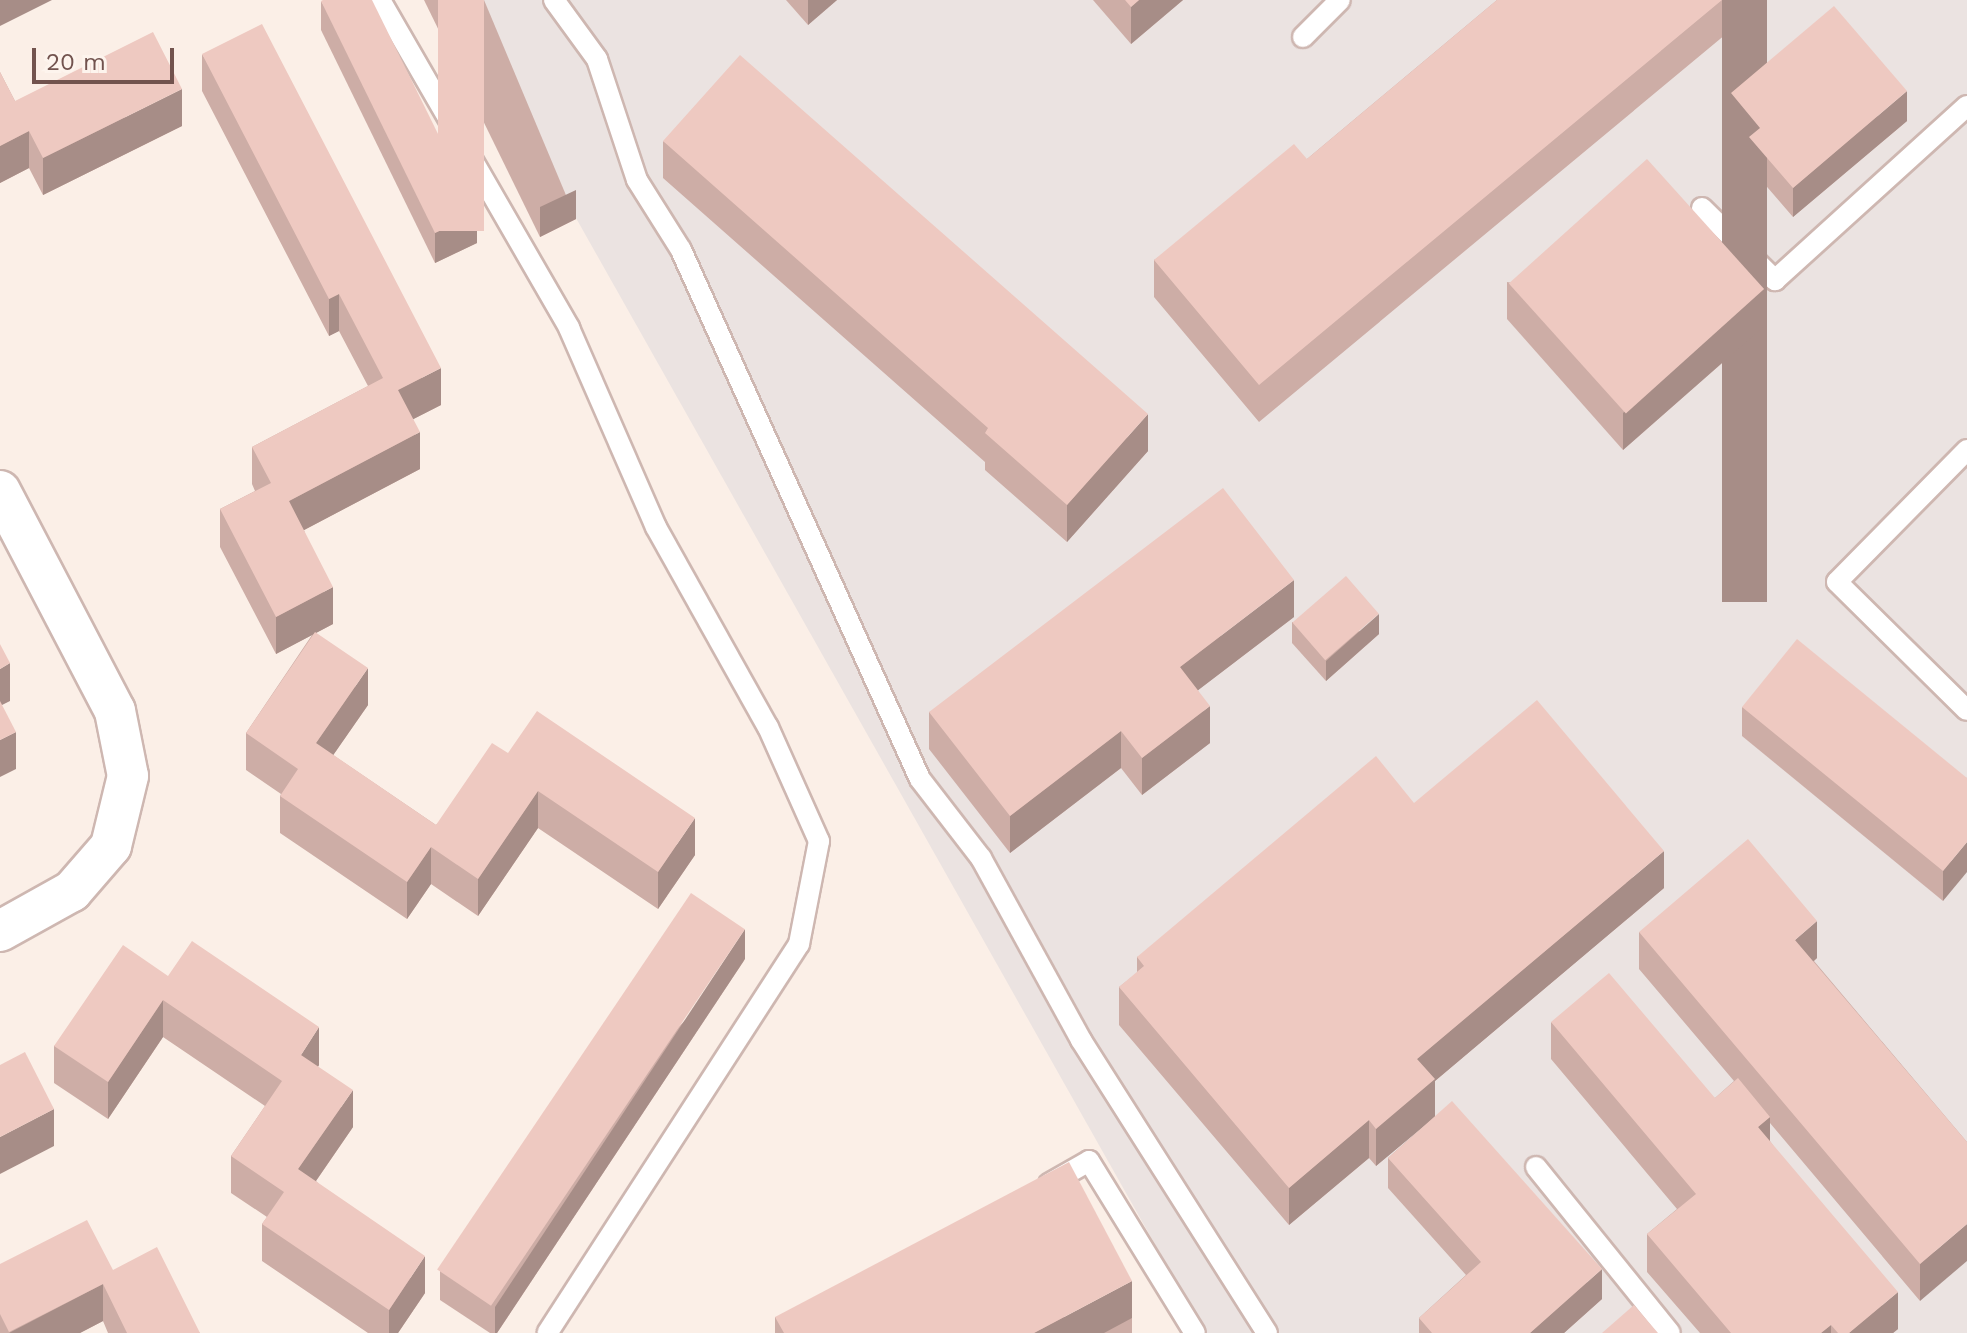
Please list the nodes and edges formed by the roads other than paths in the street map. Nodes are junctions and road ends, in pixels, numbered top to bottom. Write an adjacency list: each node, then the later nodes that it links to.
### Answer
1 (380, 0): 13 (lane)
2 (554, 0): 15 (lane)
3 (1340, 0): 4 (lane)
4 (1303, 37)
5 (1967, 106): 6 (lane)
6 (1702, 208)
7 (1967, 450): 9 (lane)
8 (0, 491): 10 (street)
9 (1967, 710)
10 (0, 931)
11 (1536, 1167): 16 (lane)
12 (1034, 1192): 14 (lane)
13 (547, 1333)
14 (1195, 1333)
15 (1267, 1333)
16 (1670, 1333)

